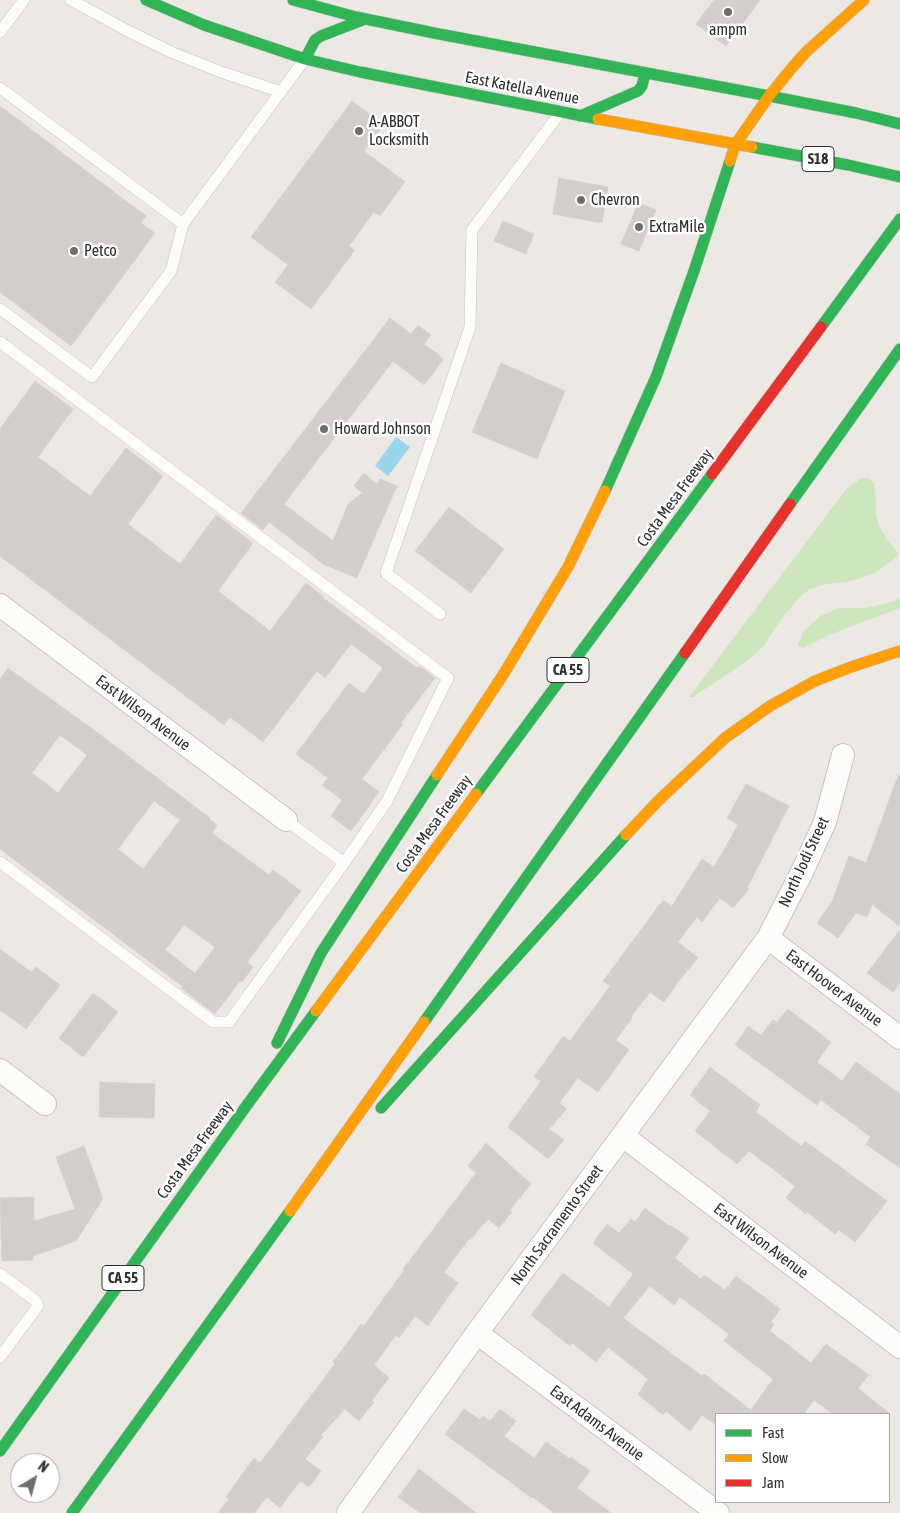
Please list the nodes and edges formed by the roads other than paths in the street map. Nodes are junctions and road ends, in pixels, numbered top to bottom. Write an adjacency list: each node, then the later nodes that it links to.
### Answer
1 (24, 0): 7 (lane)
2 (70, 0): 11 (lane)
3 (146, 0): 8 (main road, East Katella Avenue)
4 (293, 0): 6 (main road)
5 (864, 0): 12 (main road)
6 (365, 19): 8 (main road); 9 (main road)
7 (0, 32)
8 (305, 59): 11 (lane); 13 (main road, East Katella Avenue)
9 (645, 73): 12 (main road); 14 (main road)
10 (0, 88): 19 (lane)
11 (282, 92): 19 (lane)
12 (769, 96): 15 (main road); 16 (main road)
13 (561, 112): 14 (main road, East Katella Avenue); 24 (lane)
14 (580, 116): 16 (main road, East Katella Avenue)
15 (900, 124)
16 (735, 145): 17 (main road, East Katella Avenue / S18); 34 (main road)
17 (900, 177)
18 (900, 219): 34 (main road, Costa Mesa Freeway / CA 55)
19 (183, 224): 20 (lane)
20 (0, 309)
21 (0, 342): 29 (lane)
22 (900, 349): 38 (main road)
23 (0, 605): 27 (street, East Wilson Avenue)
24 (440, 614)
25 (900, 650): 35 (main road)
26 (843, 755): 30 (street, North Jodi Street)
27 (286, 820): 29 (lane)
28 (0, 862): 29 (lane)
29 (344, 863)
30 (768, 938): 31 (street, East Hoover Avenue); 37 (street, North Sacramento Street)
31 (900, 1038)
32 (0, 1070): 33 (street)
33 (44, 1104)
34 (247, 1105): 43 (main road, Costa Mesa Freeway / CA 55)
35 (375, 1115)
36 (362, 1130): 38 (main road)
37 (623, 1136): 40 (street, North Sacramento Street); 41 (street, East Wilson Avenue)
38 (295, 1204): 44 (main road)
39 (0, 1274): 42 (lane)
40 (477, 1333): 45 (street, North Sacramento Street); 46 (street, East Adams Avenue)
41 (900, 1347)
42 (0, 1357)
43 (0, 1451)
44 (72, 1513)
45 (348, 1513)
46 (718, 1513)

